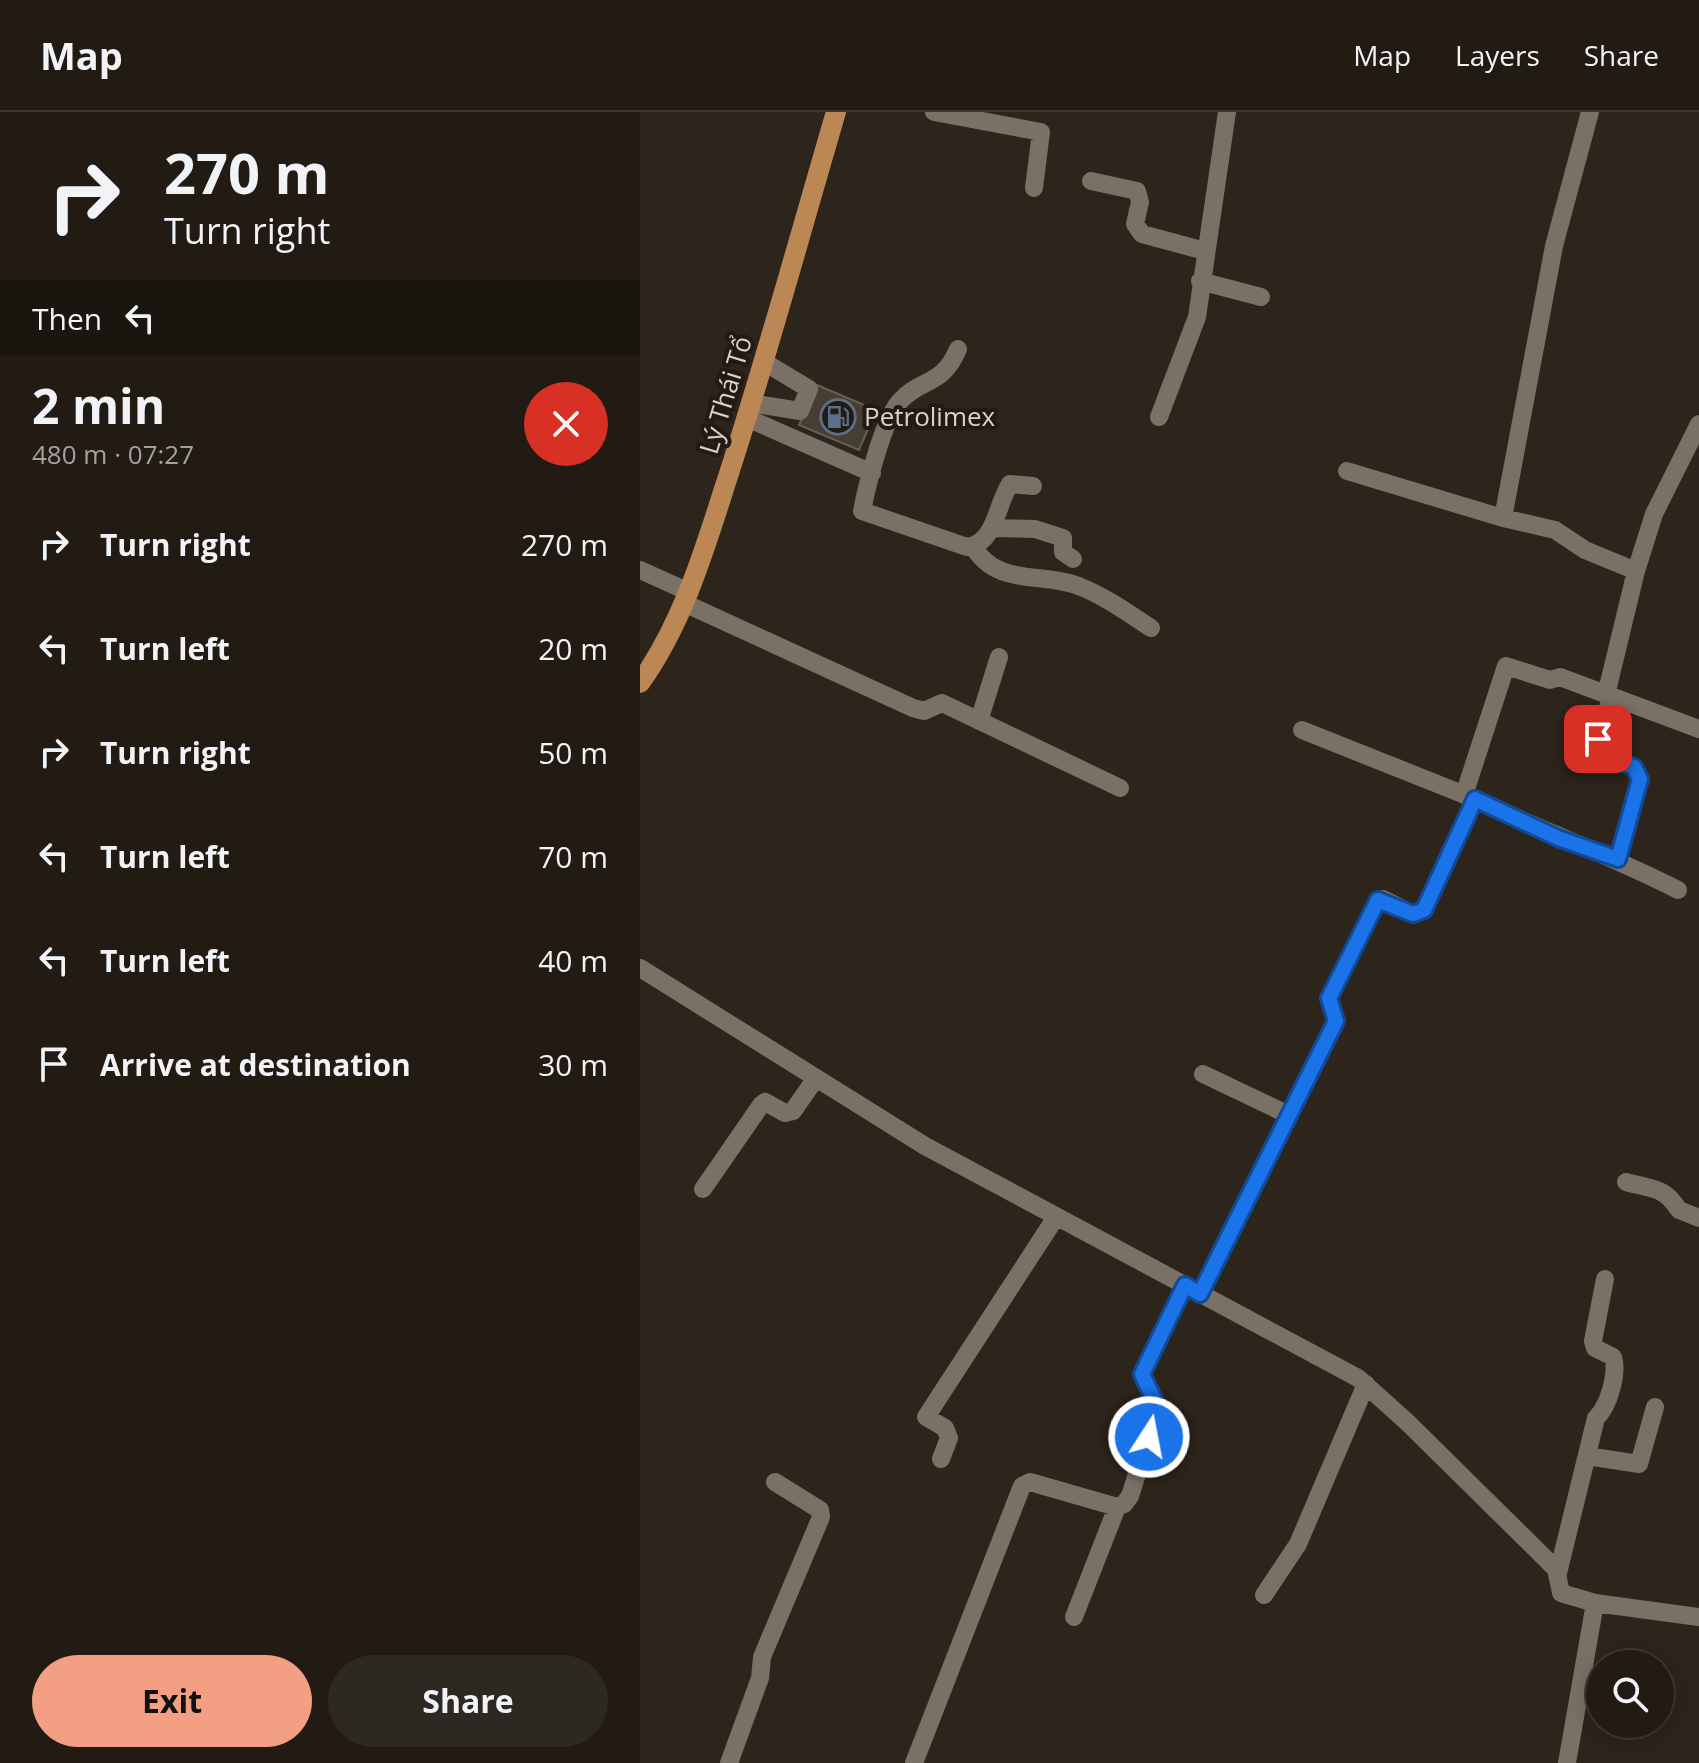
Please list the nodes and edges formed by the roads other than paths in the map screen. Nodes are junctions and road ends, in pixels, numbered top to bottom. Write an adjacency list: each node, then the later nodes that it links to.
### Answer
1 (836, 112): 11 (main road, Lý Thái Tổ)
2 (934, 112): 6 (street)
3 (1227, 112): 7 (street)
4 (1590, 112): 18 (street)
5 (1091, 181): 7 (street)
6 (1034, 188)
7 (1205, 251): 8 (street)
8 (1200, 281): 9 (street); 13 (street)
9 (1261, 297)
10 (958, 349): 16 (street)
11 (764, 362): 12 (main road, Lý Thái Tổ); 12 (street)
12 (749, 410): 16 (street); 24 (main road, Lý Thái Tổ)
13 (1159, 417)
14 (1699, 424): 23 (street)
15 (1347, 471): 18 (street)
16 (872, 473): 20 (street)
17 (1033, 486): 19 (street)
18 (1503, 518): 23 (street)
19 (991, 528): 20 (street); 21 (street)
20 (973, 546): 25 (street)
21 (1073, 559)
22 (640, 570): 24 (street)
23 (1636, 571): 28 (street)
24 (686, 598): 27 (main road, Lý Thái Tổ); 29 (street)
25 (1151, 628)
26 (999, 657): 29 (street)
27 (640, 683)
28 (1609, 696): 30 (street); 33 (street); 34 (street)
29 (979, 721): 32 (street)
30 (1699, 729)
31 (1302, 730): 33 (street)
32 (1120, 788)
33 (1470, 797): 34 (street); 39 (street)
34 (1618, 859): 35 (street)
35 (1678, 890)
36 (640, 968): 38 (street)
37 (1203, 1074): 39 (street)
38 (816, 1078): 41 (street); 42 (street)
39 (1289, 1115): 45 (street)
40 (1626, 1182): 43 (street)
41 (703, 1189)
42 (1056, 1217): 45 (street); 49 (street)
43 (1699, 1218)
44 (1605, 1279): 48 (street)
45 (1192, 1289): 46 (street); 51 (street)
46 (1366, 1384): 52 (street); 53 (street)
47 (1655, 1407): 48 (street)
48 (1587, 1456): 52 (street)
49 (941, 1459)
50 (775, 1482): 57 (street)
51 (1117, 1507): 55 (street); 58 (street)
52 (1558, 1573): 54 (street)
53 (1264, 1595)
54 (1595, 1603): 56 (street); 59 (street)
55 (1074, 1617)
56 (1699, 1617)
57 (729, 1763)
58 (914, 1763)
59 (1567, 1763)

